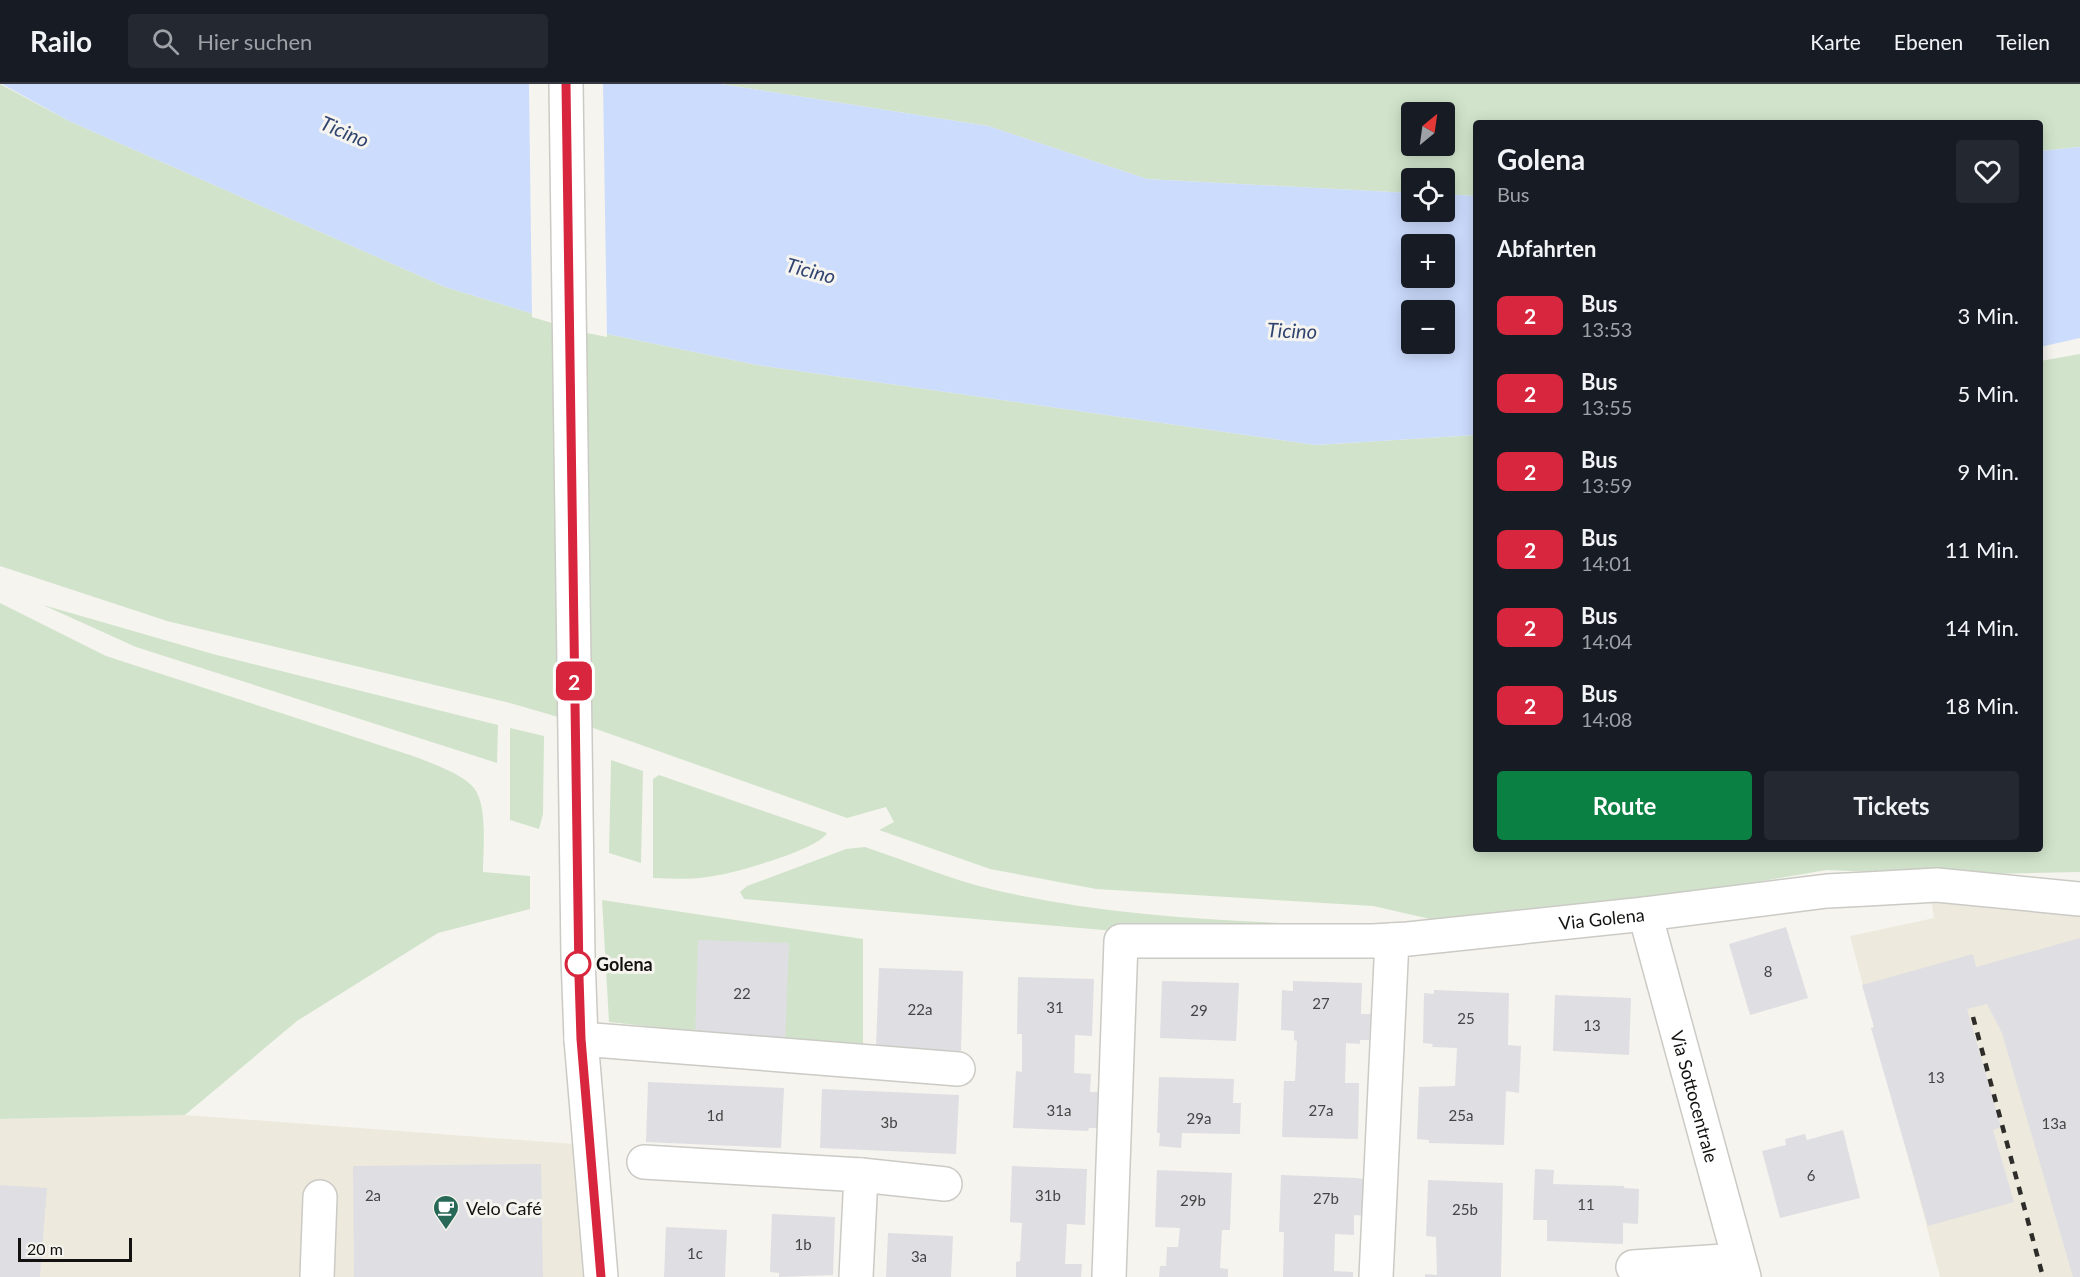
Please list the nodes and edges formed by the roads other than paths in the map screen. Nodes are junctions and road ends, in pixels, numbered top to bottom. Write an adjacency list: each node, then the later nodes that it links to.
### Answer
1 (566, 84): 5 (street)
2 (2080, 899): 3 (street, Via Golena)
3 (1645, 914): 4 (street, Via Golena); 12 (street, Via Sottocentrale)
4 (1392, 940): 16 (street, Via Golena); 17 (street)
5 (581, 1039): 6 (street); 14 (street)
6 (958, 1069)
7 (644, 1162): 8 (street)
8 (861, 1175): 9 (street); 15 (street)
9 (945, 1184)
10 (320, 1197): 13 (street)
11 (1633, 1267): 12 (street)
12 (1742, 1268)
13 (317, 1277)
14 (601, 1277)
15 (856, 1277)
16 (1109, 1277)
17 (1376, 1277)

